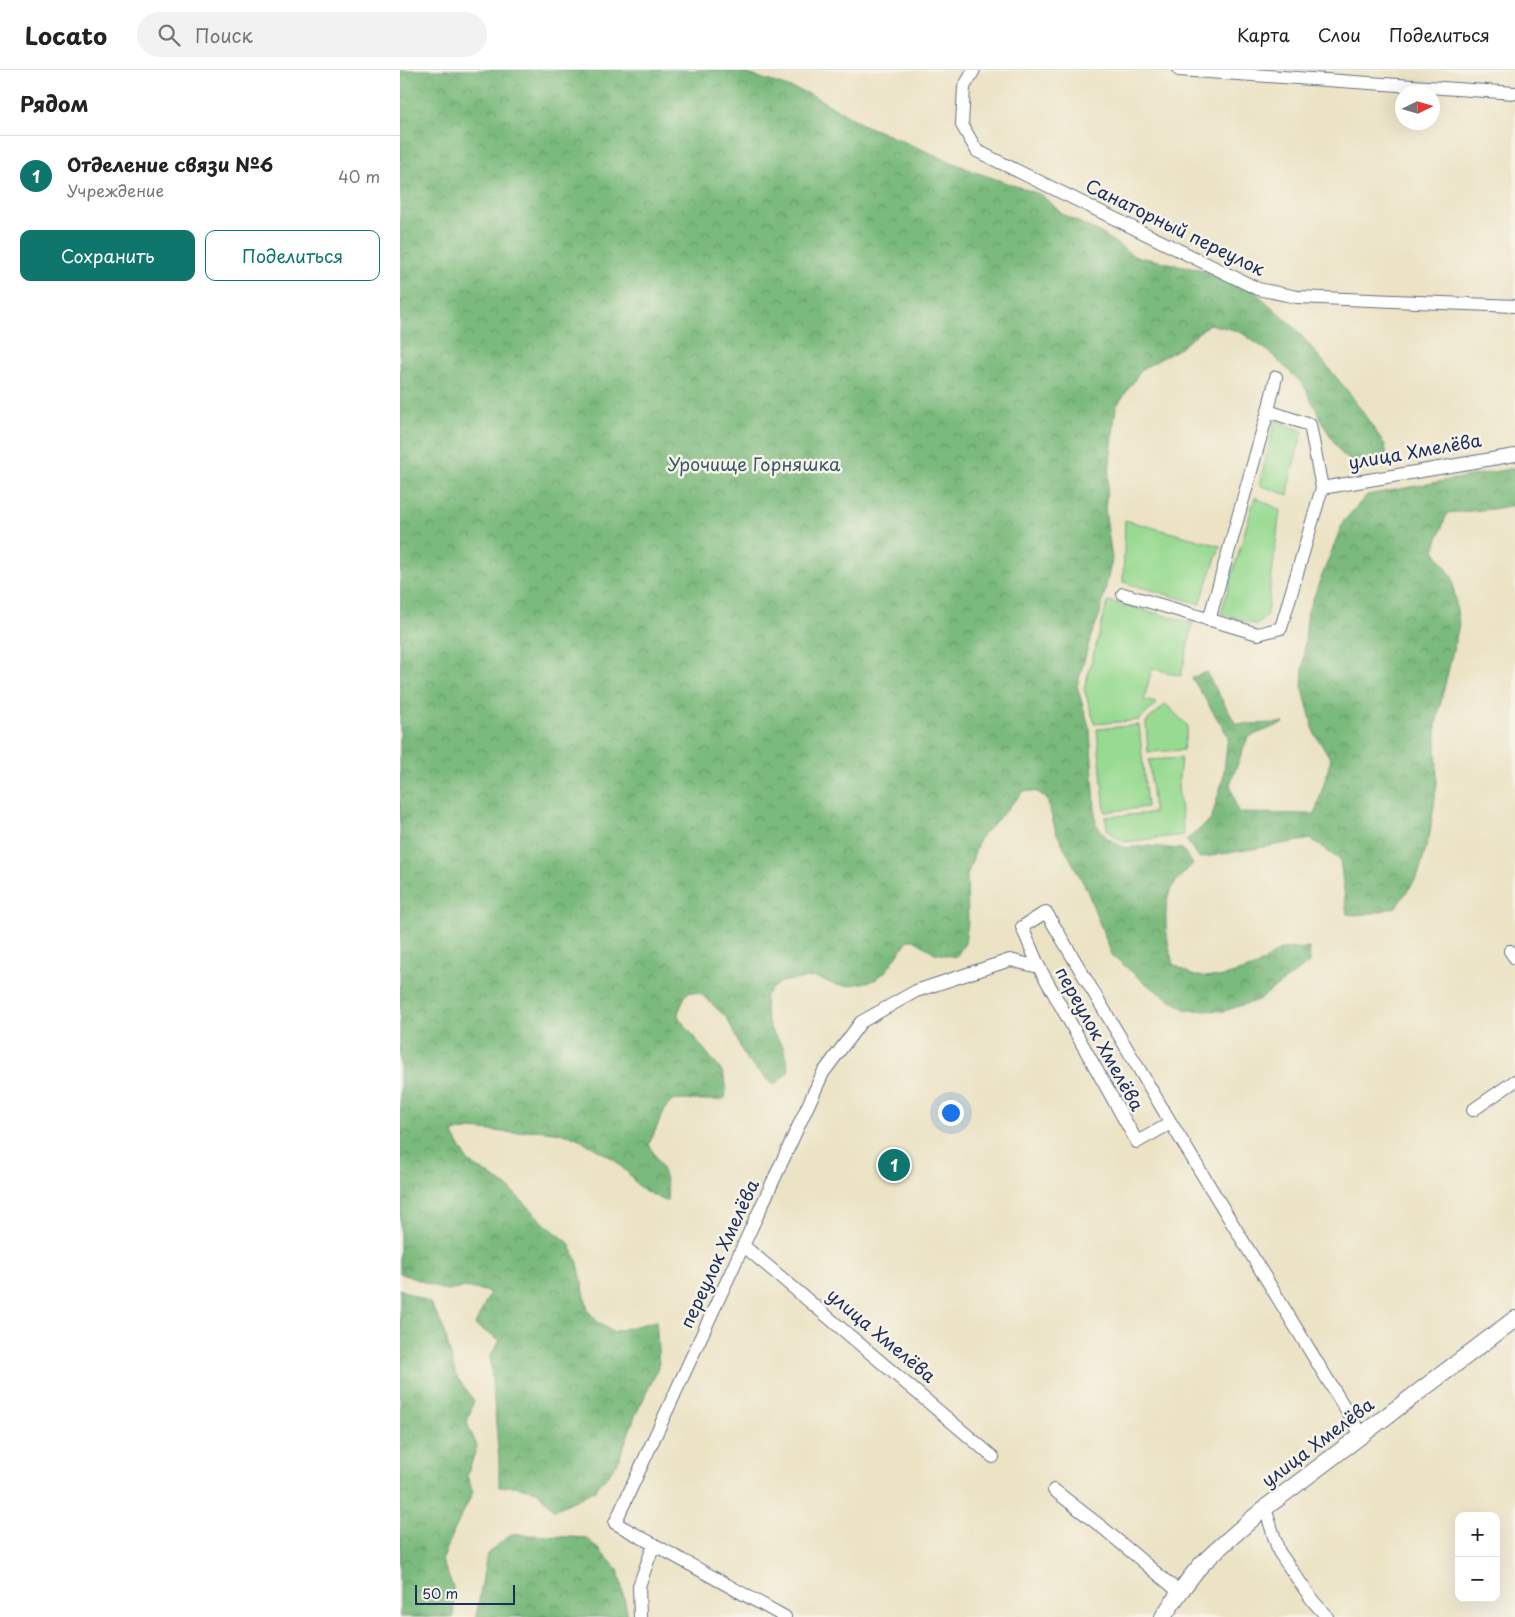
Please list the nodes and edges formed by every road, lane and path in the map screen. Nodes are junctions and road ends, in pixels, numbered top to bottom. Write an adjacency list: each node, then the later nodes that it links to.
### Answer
1 (974, 70): 4 (street, Санаторный переулок)
2 (1179, 70): 3 (street)
3 (1515, 94)
4 (1515, 306)
5 (1276, 377): 6 (street)
6 (1268, 411): 8 (street); 10 (street)
7 (1515, 455): 8 (street, улица Хмелёва)
8 (1322, 488): 10 (street)
9 (1122, 594): 10 (street)
10 (1210, 620)
11 (1039, 967): 14 (street, переулок Хмелёва); 14 (street); 15 (street, переулок Хмелёва)
12 (1515, 1081): 13 (street)
13 (1473, 1110)
14 (1171, 1124): 17 (street)
15 (744, 1246): 18 (street, улица Хмелёва); 21 (street, переулок Хмелёва)
16 (1515, 1319): 17 (main road, улица Хмелёва)
17 (1362, 1436): 20 (main road, улица Хмелёва)
18 (993, 1457)
19 (1054, 1490): 22 (street)
20 (1265, 1508): 22 (main road, улица Хмелёва); 26 (street)
21 (654, 1544): 23 (street); 24 (street)
22 (1179, 1592): 25 (main road, улица Хмелёва)
23 (640, 1617)
24 (785, 1617)
25 (1163, 1617)
26 (1327, 1617)

